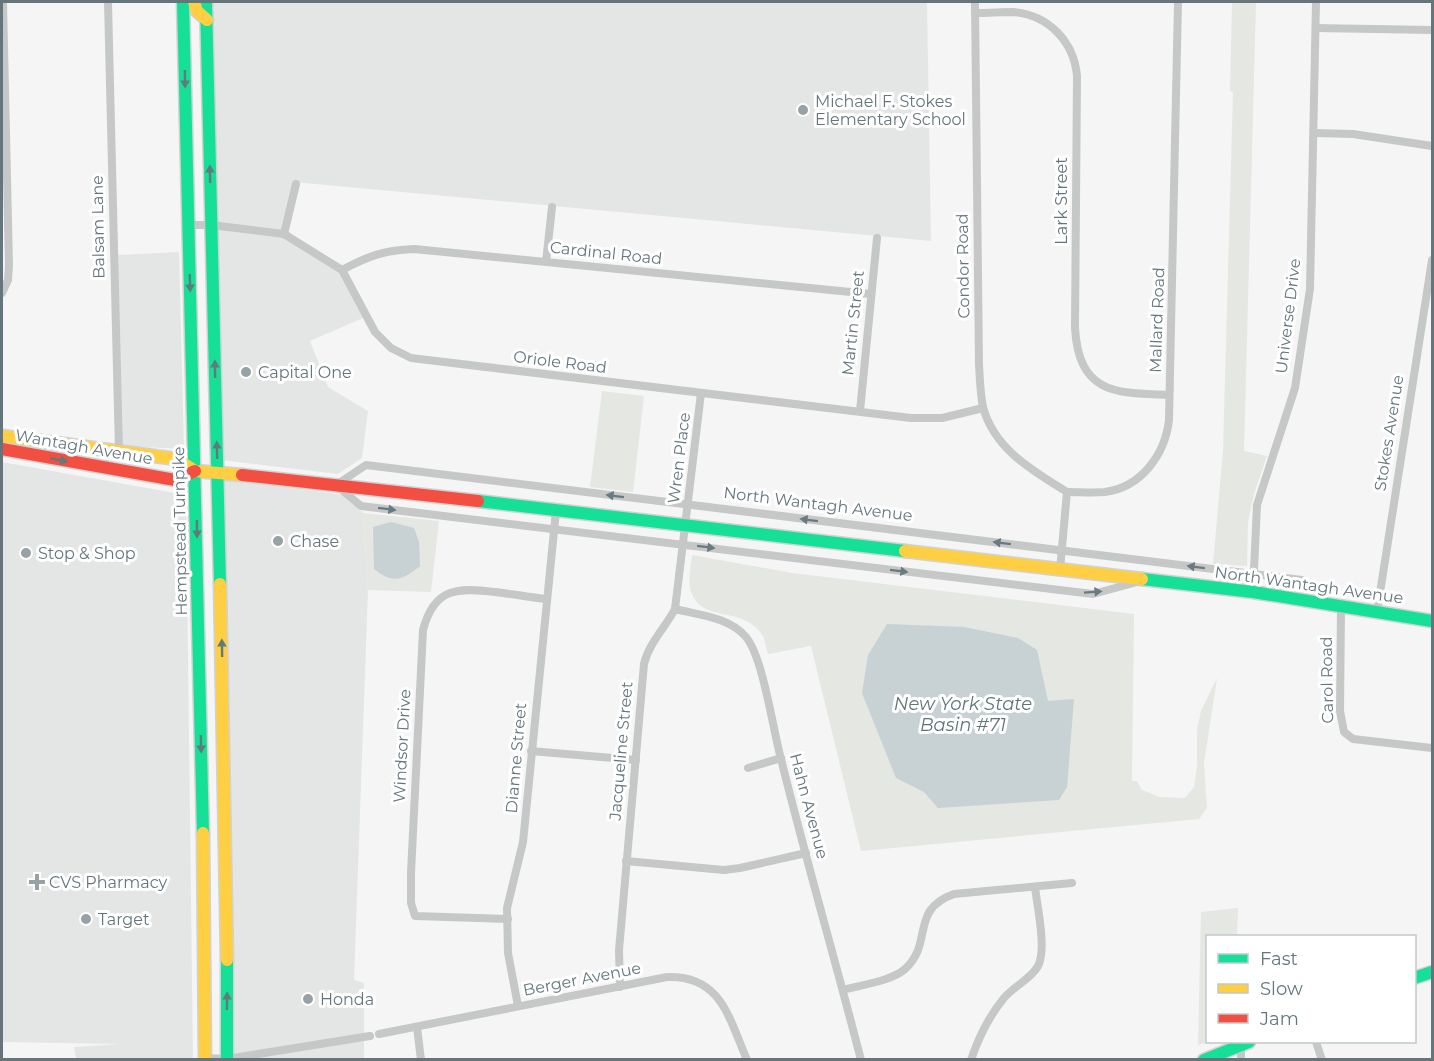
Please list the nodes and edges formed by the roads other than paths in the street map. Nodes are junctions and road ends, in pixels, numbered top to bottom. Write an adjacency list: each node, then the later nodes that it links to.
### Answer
1 (3, 2): 25 (street)
2 (108, 2): 33 (street, Balsam Lane)
3 (183, 2): 10 (main road, Hempstead Turnpike)
4 (195, 2): 11 (main road)
5 (206, 2): 11 (main road)
6 (975, 2): 9 (street, Condor Road)
7 (1178, 2): 28 (street, Mallard Road)
8 (1316, 2): 12 (street, Universe Drive)
9 (975, 14): 28 (street, Lark Street); 29 (street, Condor Road)
10 (183, 20): 11 (main road); 18 (main road, Hempstead Turnpike, one-way to 18)
11 (207, 20): 19 (main road, one-way to 11)
12 (1316, 28): 13 (street); 14 (street, Universe Drive)
13 (1432, 30)
14 (1314, 133): 15 (street); 45 (street, Universe Drive)
15 (1432, 146)
16 (296, 184): 20 (street)
17 (552, 207): 23 (street)
18 (188, 225): 19 (street); 34 (main road, Hempstead Turnpike, one-way to 34)
19 (211, 225): 20 (street); 35 (main road, one-way to 19)
20 (284, 234): 24 (street)
21 (877, 238): 26 (street, Martin Street)
22 (1432, 260): 52 (street, Stokes Avenue)
23 (546, 262): 24 (street, Cardinal Road); 26 (street, Cardinal Road)
24 (342, 270): 27 (street, Oriole Road)
25 (2, 293)
26 (871, 294): 30 (street, Martin Street)
27 (701, 393): 30 (street, Oriole Road); 38 (street, Wren Place)
28 (1169, 395): 37 (street, Mallard Road)
29 (983, 408): 30 (street, Oriole Road); 37 (street, Condor Road)
30 (860, 411)
31 (2, 436): 33 (main road, Wantagh Avenue)
32 (2, 449): 34 (main road, Wantagh Avenue, one-way to 34)
33 (119, 452): 34 (main road, Wantagh Avenue)
34 (195, 471): 35 (main road, Wantagh Avenue); 72 (main road, Hempstead Turnpike, one-way to 72)
35 (217, 473): 36 (main road, North Wantagh Avenue); 73 (main road, one-way to 35)
36 (336, 485): 38 (street, North Wantagh Avenue, one-way to 36); 39 (main road, North Wantagh Avenue); 41 (street, North Wantagh Avenue, one-way to 41)
37 (1067, 492): 43 (street)
38 (688, 505): 40 (street, Wren Place); 43 (street, North Wantagh Avenue, one-way to 38)
39 (556, 512): 40 (main road, North Wantagh Avenue); 41 (street, Dianne Street)
40 (686, 526): 42 (street, Jacqueline Street); 44 (main road, North Wantagh Avenue)
41 (554, 529): 42 (street, North Wantagh Avenue); 49 (street, Dianne Street)
42 (684, 545): 46 (street, North Wantagh Avenue, one-way to 46); 51 (street, Jacqueline Street)
43 (1062, 551): 44 (street); 45 (street, North Wantagh Avenue, one-way to 43)
44 (1060, 570): 46 (main road, North Wantagh Avenue)
45 (1254, 574): 47 (street, North Wantagh Avenue); 48 (street, Universe Drive)
46 (1144, 580): 48 (main road, North Wantagh Avenue)
47 (1302, 580)
48 (1253, 592): 50 (main road, North Wantagh Avenue)
49 (546, 599): 55 (street, Dianne Street); 63 (street, Windsor Drive)
50 (1341, 607): 52 (main road, North Wantagh Avenue); 54 (street, Carol Road)
51 (675, 609): 56 (street, Hahn Avenue); 57 (street, Jacqueline Street)
52 (1377, 612): 53 (main road, North Wantagh Avenue)
53 (1432, 621)
54 (1432, 748)
55 (531, 751): 57 (street); 63 (street, Dianne Street)
56 (781, 758): 58 (street); 59 (street, Hahn Avenue)
57 (636, 760): 60 (street, Jacqueline Street)
58 (748, 768)
59 (806, 853): 60 (street); 67 (street, Hahn Avenue)
60 (626, 861): 66 (street, Jacqueline Street)
61 (1072, 883): 62 (street)
62 (1035, 887): 67 (street); 77 (street)
63 (508, 920): 68 (street, Dianne Street)
64 (1432, 972): 65 (main road)
65 (1416, 977)
66 (620, 987): 68 (street, Berger Avenue); 75 (street, Berger Avenue)
67 (843, 990): 76 (street, Hahn Avenue)
68 (518, 1006): 69 (street, Berger Avenue)
69 (417, 1027): 73 (street, Berger Avenue); 74 (street)
70 (1245, 1043): 78 (main road); 79 (street)
71 (1317, 1043): 80 (street)
72 (205, 1059): 73 (street, Berger Avenue)
73 (226, 1059)
74 (421, 1059)
75 (747, 1059)
76 (861, 1059)
77 (971, 1059)
78 (1204, 1059)
79 (1241, 1059)
80 (1322, 1059)

